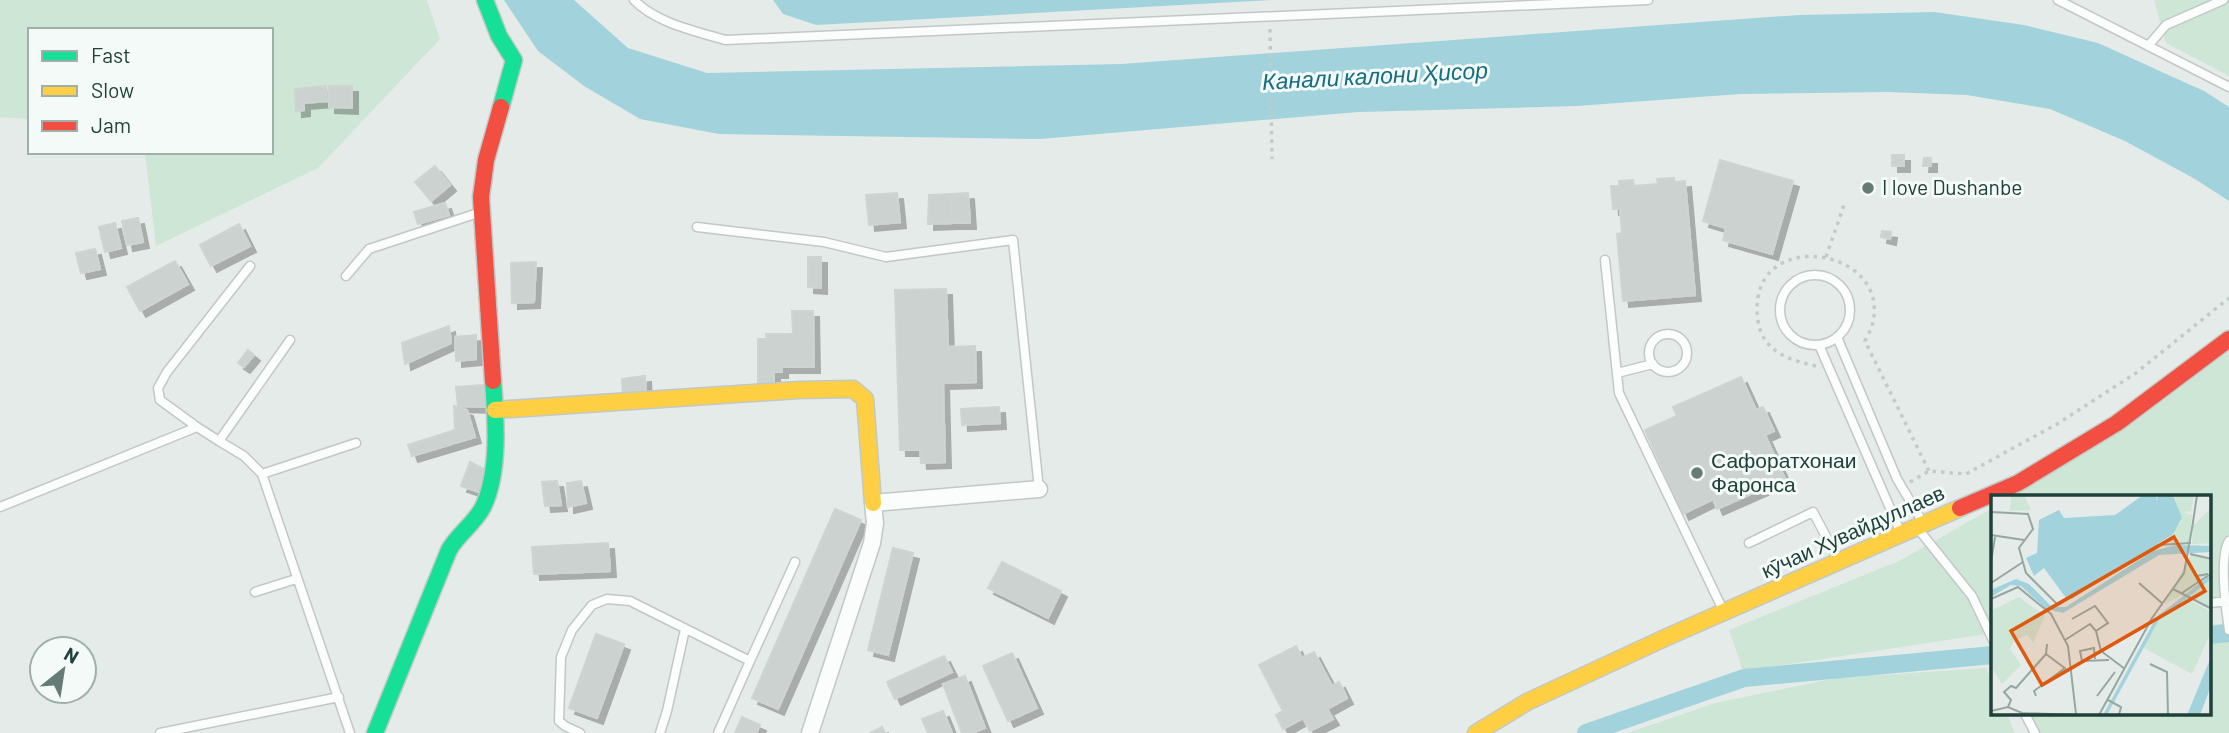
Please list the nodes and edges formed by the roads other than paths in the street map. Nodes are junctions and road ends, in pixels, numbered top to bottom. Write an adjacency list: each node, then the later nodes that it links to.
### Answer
1 (485, 0): 8 (street)
2 (634, 0): 3 (lane)
3 (1648, 0)
4 (2058, 0): 6 (lane)
5 (2223, 0): 6 (lane)
6 (2148, 46): 7 (lane)
7 (2229, 87)
8 (481, 212): 12 (lane); 19 (street)
9 (696, 227): 24 (lane)
10 (1605, 260): 18 (lane)
11 (250, 265): 20 (lane)
12 (346, 276)
13 (1837, 337): 16 (lane); 16 (lane); 27 (lane)
14 (2229, 339): 27 (street, кӯчаи Хувайдуллаев)
15 (290, 340): 21 (lane)
16 (1819, 345): 28 (lane)
17 (1653, 364): 17 (lane); 18 (lane)
18 (1617, 373): 36 (lane)
19 (495, 410): 25 (street); 47 (street)
20 (197, 427): 21 (lane); 26 (lane)
21 (219, 441): 23 (lane)
22 (356, 443): 23 (lane)
23 (262, 474): 33 (lane)
24 (1039, 489): 25 (street)
25 (873, 503): 51 (street)
26 (0, 507)
27 (1921, 526): 28 (street, кӯчаи Хувайдуллаев); 37 (lane)
28 (1901, 534): 31 (street, кӯчаи Хувайдуллаев)
29 (2229, 541): 35 (lane)
30 (1749, 543): 31 (lane)
31 (1839, 561): 36 (street, кӯчаи Хувайдуллаев)
32 (795, 562): 42 (lane)
33 (296, 579): 34 (lane); 43 (lane)
34 (255, 592)
35 (2228, 601): 40 (lane)
36 (1724, 612): 52 (street, кӯчаи Хувайдуллаев)
37 (1981, 614): 38 (lane); 41 (lane)
38 (1991, 617)
39 (685, 629): 42 (lane); 48 (lane); 49 (lane)
40 (2229, 630)
41 (1991, 636)
42 (751, 661): 50 (lane)
43 (339, 697): 45 (lane); 46 (lane)
44 (2026, 716): 53 (lane)
45 (160, 733)
46 (350, 733)
47 (375, 733)
48 (580, 733)
49 (660, 733)
50 (718, 733)
51 (810, 733)
52 (1476, 733)
53 (2035, 733)

